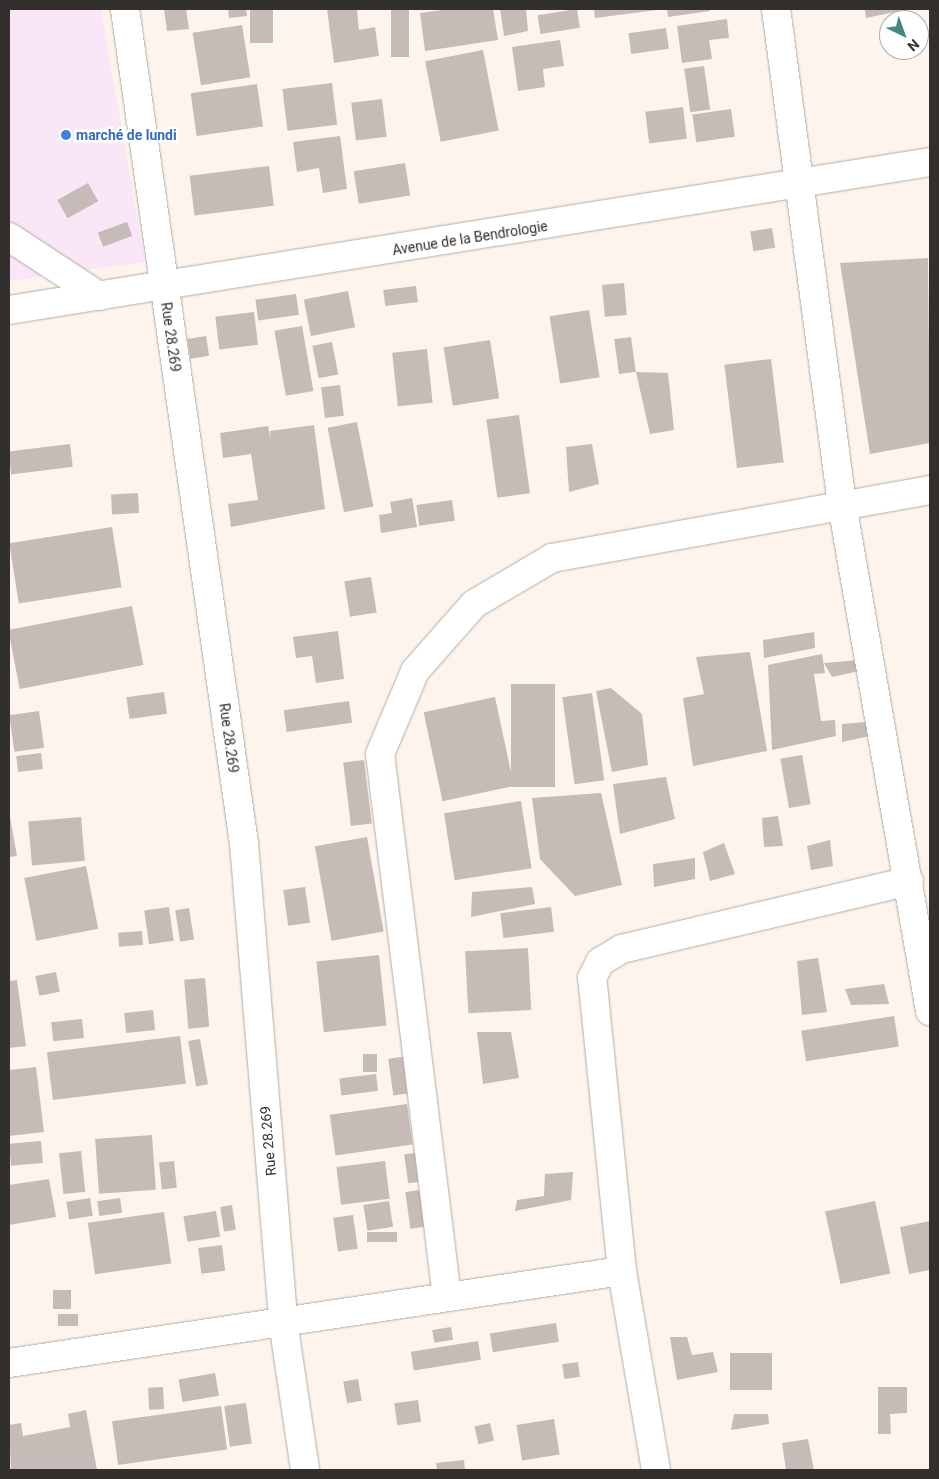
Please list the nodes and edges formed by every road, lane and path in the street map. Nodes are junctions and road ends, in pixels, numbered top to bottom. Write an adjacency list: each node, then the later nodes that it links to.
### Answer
1 (125, 9): 6 (street, Rue 28.269)
2 (776, 9): 4 (street)
3 (930, 162): 4 (street, Avenue de la Bendrologie)
4 (800, 187): 6 (street, Avenue de la Bendrologie); 10 (street)
5 (9, 237): 7 (street)
6 (163, 287): 7 (street, Avenue de la Bendrologie); 15 (street, Rue 28.269)
7 (99, 296): 8 (street, Avenue de la Bendrologie)
8 (9, 310)
9 (930, 490): 10 (street)
10 (842, 504): 11 (street); 14 (street)
11 (908, 881): 12 (street); 13 (street)
12 (930, 1011)
13 (622, 1271): 14 (street); 18 (street)
14 (447, 1297): 15 (street)
15 (283, 1322): 16 (street); 17 (street, Rue 28.269)
16 (9, 1363)
17 (305, 1470)
18 (656, 1470)

